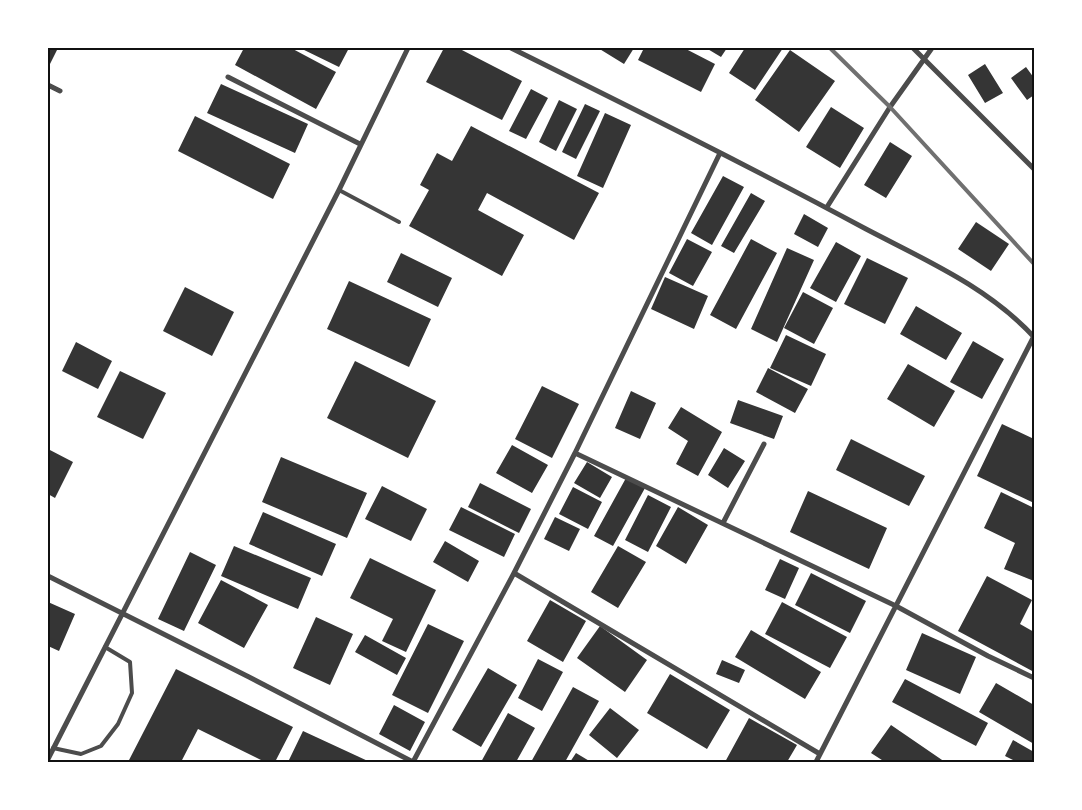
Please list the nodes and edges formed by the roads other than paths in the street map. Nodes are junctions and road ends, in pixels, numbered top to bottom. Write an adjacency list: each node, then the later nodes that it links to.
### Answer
1 (408, 48): 9 (street)
2 (511, 48): 10 (street)
3 (913, 48): 5 (street)
4 (932, 48): 5 (street)
5 (925, 58): 11 (street); 13 (street)
6 (228, 77): 9 (street)
7 (48, 85): 8 (street)
8 (60, 91)
9 (360, 144): 12 (street)
10 (720, 153): 13 (street); 17 (street)
11 (1034, 169)
12 (339, 190): 14 (lane); 22 (street)
13 (827, 207): 15 (street)
14 (399, 222)
15 (1034, 336): 21 (street)
16 (764, 444): 18 (street)
17 (575, 453): 18 (street); 19 (street)
18 (723, 523): 21 (street)
19 (514, 573): 26 (street); 28 (street)
20 (48, 576): 22 (street)
21 (896, 606): 24 (street); 26 (street)
22 (122, 614): 23 (street); 28 (street)
23 (105, 647): 25 (street); 25 (lane)
24 (1034, 678)
25 (53, 748): 27 (street)
26 (820, 754): 29 (street)
27 (48, 760)
28 (413, 762)
29 (816, 762)

